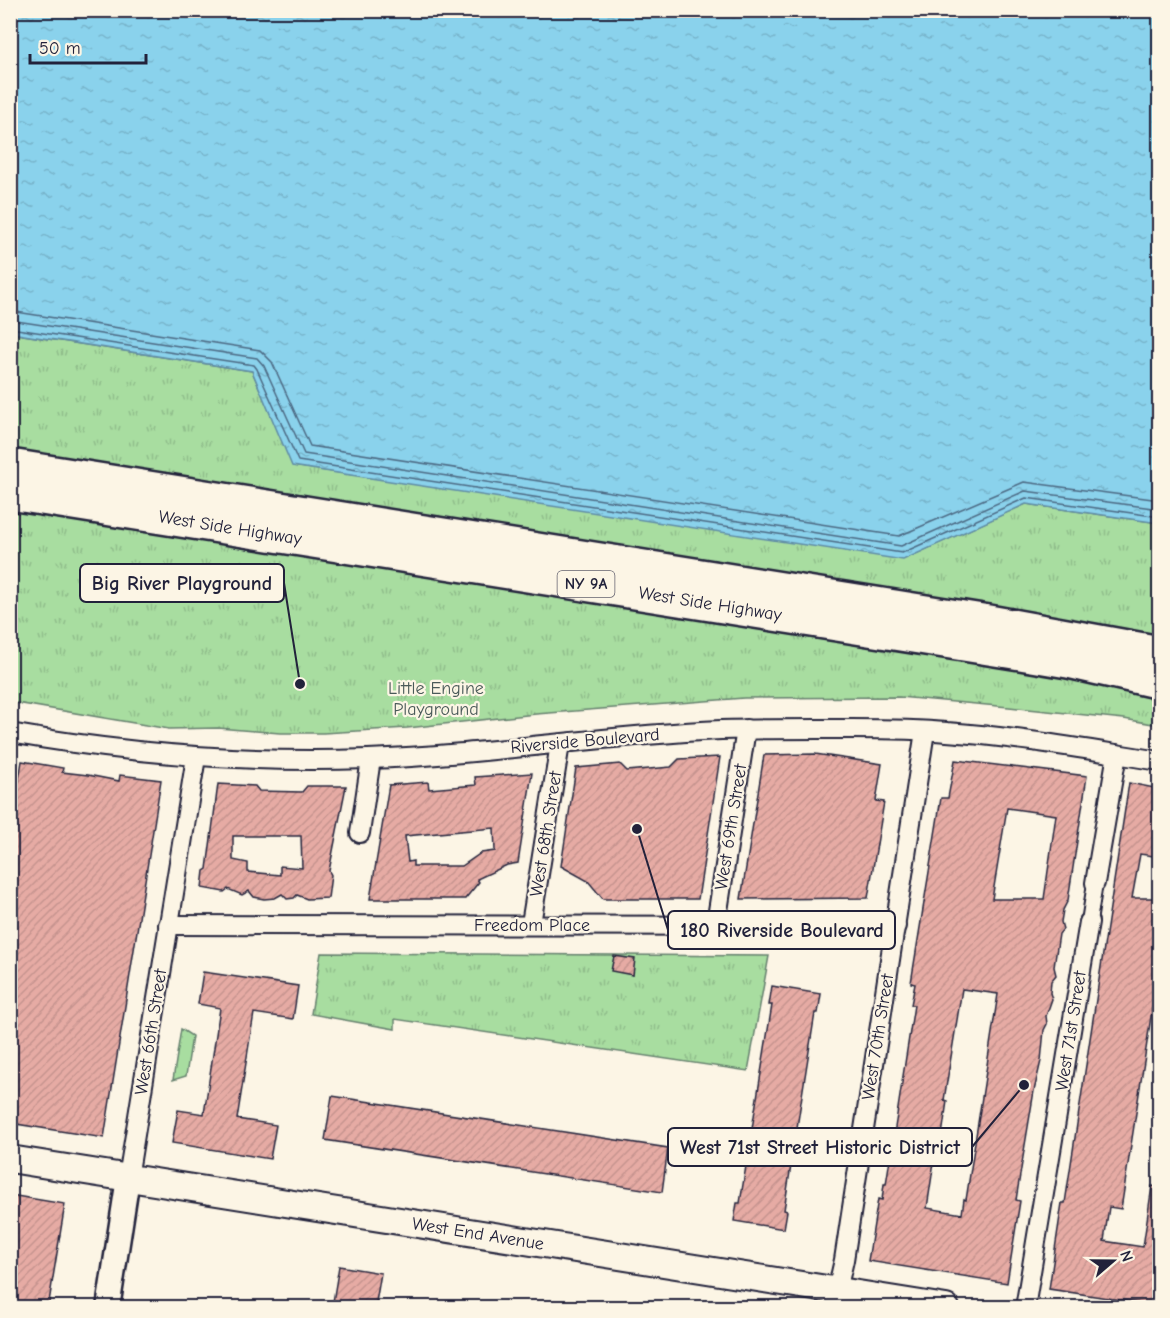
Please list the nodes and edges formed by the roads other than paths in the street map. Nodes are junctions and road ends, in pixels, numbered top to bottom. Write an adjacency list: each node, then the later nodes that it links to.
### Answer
1 (10, 466): 3 (highway, West Side Highway / NY 9A)
2 (10, 493): 4 (highway, West Side Highway / NY 9A)
3 (1160, 653)
4 (1160, 682)
5 (746, 729): 6 (street, Riverside Boulevard); 8 (street, Riverside Boulevard); 17 (street, West 69th Street)
6 (925, 731): 9 (street, Riverside Boulevard); 19 (street, West 70th Street)
7 (10, 733): 10 (street, Riverside Boulevard)
8 (560, 744): 11 (street, Riverside Boulevard); 16 (street, West 68th Street)
9 (1117, 754): 12 (street, Riverside Boulevard); 14 (street, West 71st Street)
10 (196, 757): 11 (street, Riverside Boulevard); 18 (street, West 66th Street)
11 (371, 759): 13 (street)
12 (1160, 761)
13 (360, 833)
14 (1095, 883): 15 (street, West 71st Street)
15 (1089, 922): 25 (street, West 71st Street)
16 (531, 924): 17 (street, Freedom Place); 18 (street, Freedom Place)
17 (716, 924): 19 (street, Freedom Place)
18 (168, 925): 21 (street, West 66th Street)
19 (896, 926): 22 (street, West 70th Street)
20 (10, 1159): 21 (main road, West End Avenue)
21 (128, 1178): 22 (main road, West End Avenue); 23 (street, West 66th Street)
22 (835, 1299): 24 (main road, West End Avenue)
23 (108, 1308)
24 (946, 1308)
25 (1025, 1308)

